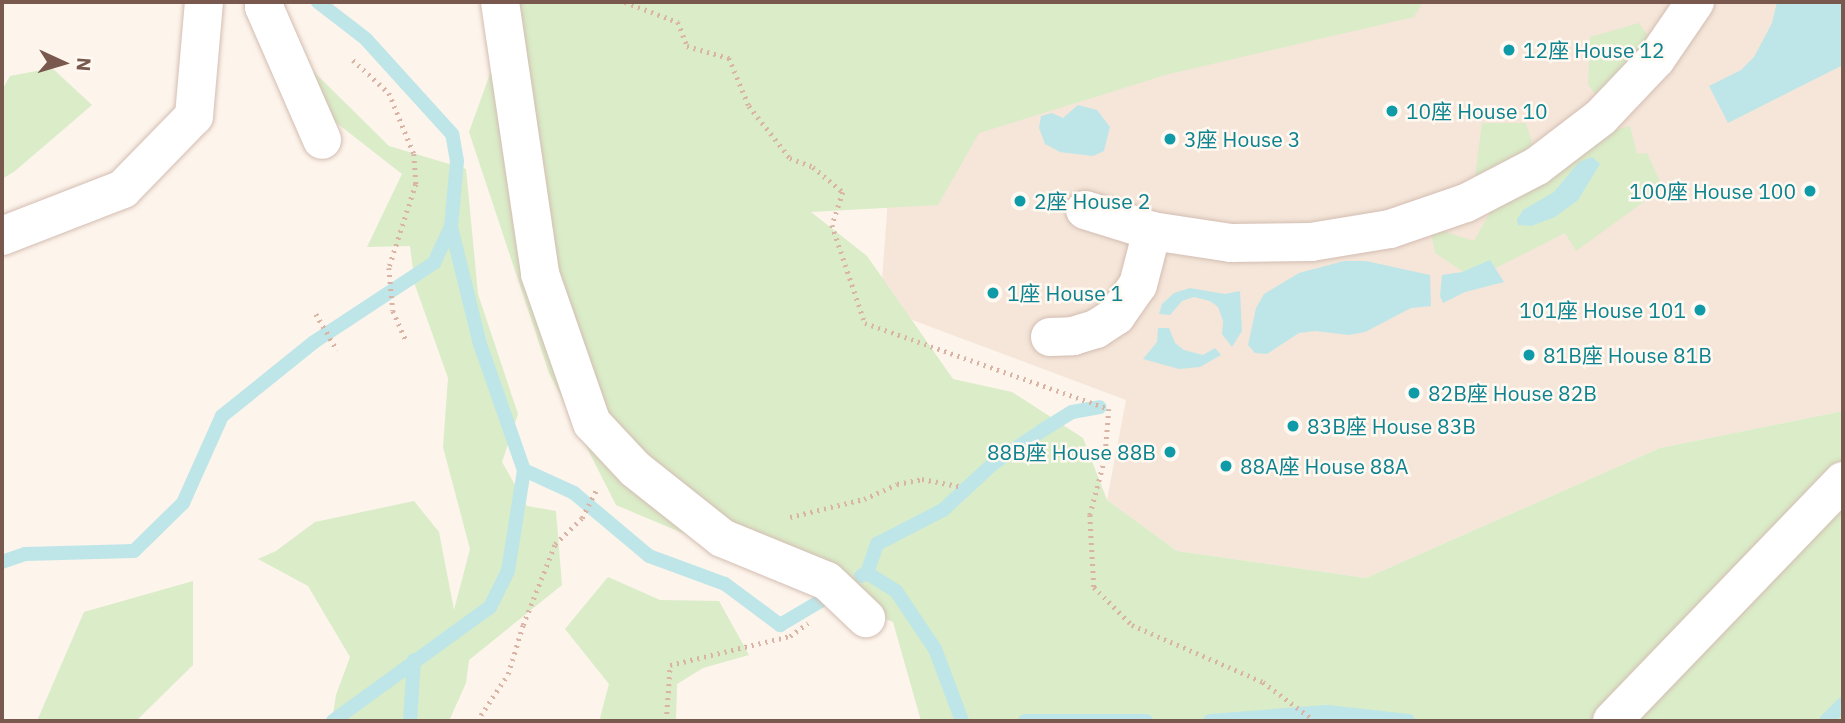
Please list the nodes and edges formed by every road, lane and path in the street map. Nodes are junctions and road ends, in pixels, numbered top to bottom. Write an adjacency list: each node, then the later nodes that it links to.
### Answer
1 (204, 2): 10 (street)
2 (265, 2): 7 (street)
3 (500, 2): 15 (street)
4 (625, 2): 22 (path)
5 (1695, 2): 9 (street)
6 (353, 60): 13 (path)
7 (322, 140)
8 (1085, 210): 9 (street)
9 (1152, 231): 12 (street)
10 (2, 236)
11 (316, 314): 14 (path)
12 (1050, 337)
13 (407, 342)
14 (337, 351)
15 (592, 423): 18 (street); 20 (path)
16 (1843, 481): 23 (street)
17 (959, 486): 18 (path)
18 (731, 541): 19 (street)
19 (854, 607): 21 (path)
20 (477, 721)
21 (666, 721)
22 (1315, 721)
23 (1612, 721)

